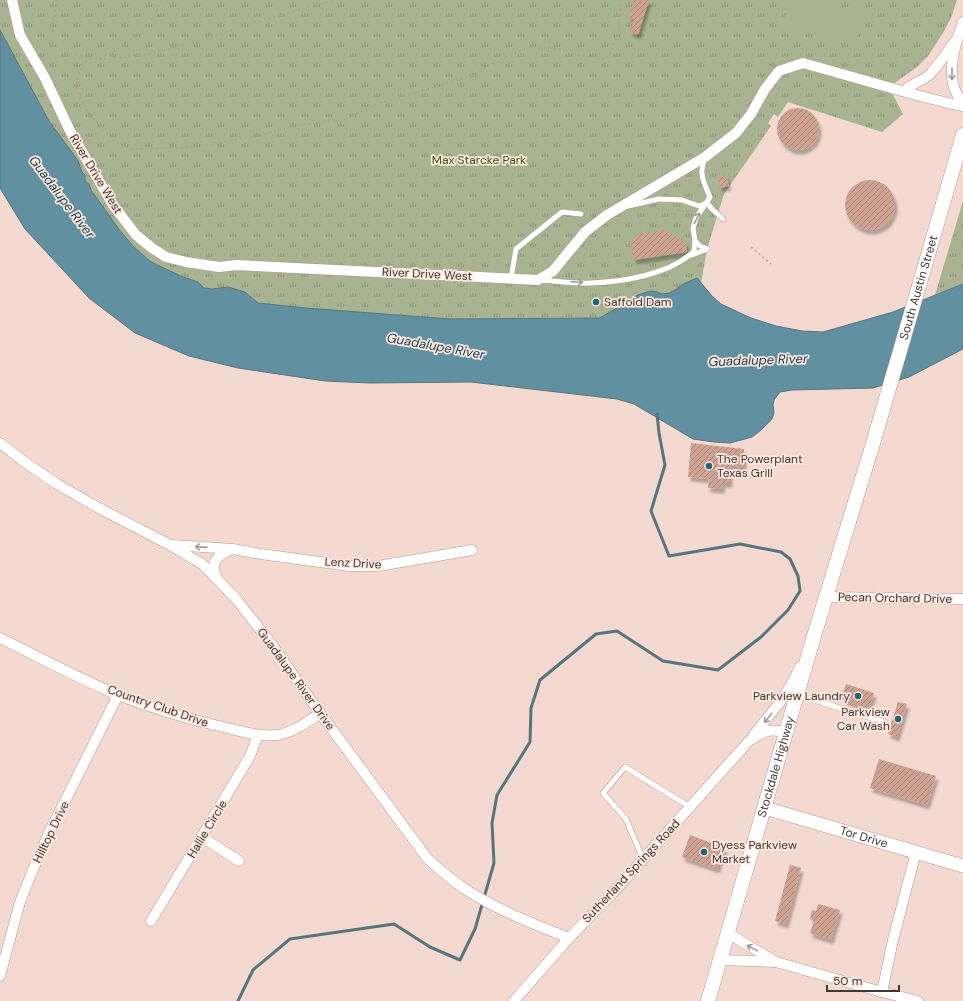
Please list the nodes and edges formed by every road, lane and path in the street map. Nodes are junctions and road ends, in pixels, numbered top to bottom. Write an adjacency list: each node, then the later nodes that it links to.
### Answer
1 (12, 0): 27 (street, River Drive West)
2 (57, 0): 8 (path)
3 (161, 0): 9 (path)
4 (334, 0): 9 (path)
5 (620, 0): 8 (path)
6 (963, 22): 7 (street)
7 (958, 38): 10 (street); 11 (street, one-way to 11)
8 (91, 59): 9 (path)
9 (99, 59)
10 (904, 91): 12 (street); 14 (street)
11 (963, 102)
12 (963, 106)
13 (963, 135): 29 (main road, South Austin Street)
14 (705, 157): 16 (lane); 18 (street)
15 (691, 203): 16 (lane); 17 (lane); 22 (path)
16 (707, 203): 20 (lane); 23 (lane, one-way to 16)
17 (635, 205): 18 (lane); 21 (path)
18 (619, 208): 28 (street)
19 (581, 214): 27 (lane)
20 (723, 219)
21 (642, 234)
22 (681, 240)
23 (695, 241): 25 (lane); 25 (lane)
24 (751, 248): 26 (path)
25 (689, 256): 28 (lane, one-way to 25)
26 (771, 264)
27 (511, 278): 28 (street, River Drive West)
28 (538, 280)
29 (874, 440): 35 (main road, Stockdale Highway)
30 (0, 442): 31 (street, Guadalupe River Drive)
31 (170, 544): 32 (street, Lenz Drive, one-way to 31); 34 (street, Guadalupe River Drive)
32 (233, 549): 33 (street, Lenz Drive); 34 (street)
33 (472, 550)
34 (217, 578): 41 (street, Guadalupe River Drive)
35 (826, 597): 36 (street, Pecan Orchard Drive); 37 (main road, Stockdale Highway)
36 (963, 599)
37 (814, 636): 39 (main road, Stockdale Highway); 45 (street, Sutherland Springs Road, one-way to 45)
38 (0, 638): 40 (street, Country Club Drive)
39 (797, 694): 42 (lane); 43 (main road, Stockdale Highway)
40 (118, 695): 44 (street, Country Club Drive); 58 (street, Hilltop Drive)
41 (320, 713): 44 (street, Country Club Drive); 55 (street, Guadalupe River Drive)
42 (884, 722)
43 (786, 733): 45 (street, Sutherland Springs Road); 47 (main road, Stockdale Highway)
44 (258, 735): 48 (street, Hallie Circle)
45 (749, 741): 46 (street, Sutherland Springs Road)
46 (690, 807): 50 (street, Sutherland Springs Road); 50 (lane)
47 (765, 808): 49 (street, Tor Drive); 54 (main road, Stockdale Highway)
48 (202, 837): 51 (street); 53 (street, Hallie Circle)
49 (916, 852): 52 (street, Tor Drive); 59 (street)
50 (643, 859): 55 (street, Sutherland Springs Road)
51 (239, 861)
52 (963, 866)
53 (151, 921)
54 (728, 933): 56 (main road, Stockdale Highway); 57 (street, one-way to 54)
55 (569, 938): 60 (street, Sutherland Springs Road)
56 (720, 960): 57 (street); 61 (main road, Stockdale Highway)
57 (776, 962): 59 (street)
58 (0, 976)
59 (882, 992): 62 (street)
60 (514, 1001)
61 (708, 1001)
62 (918, 1001)

